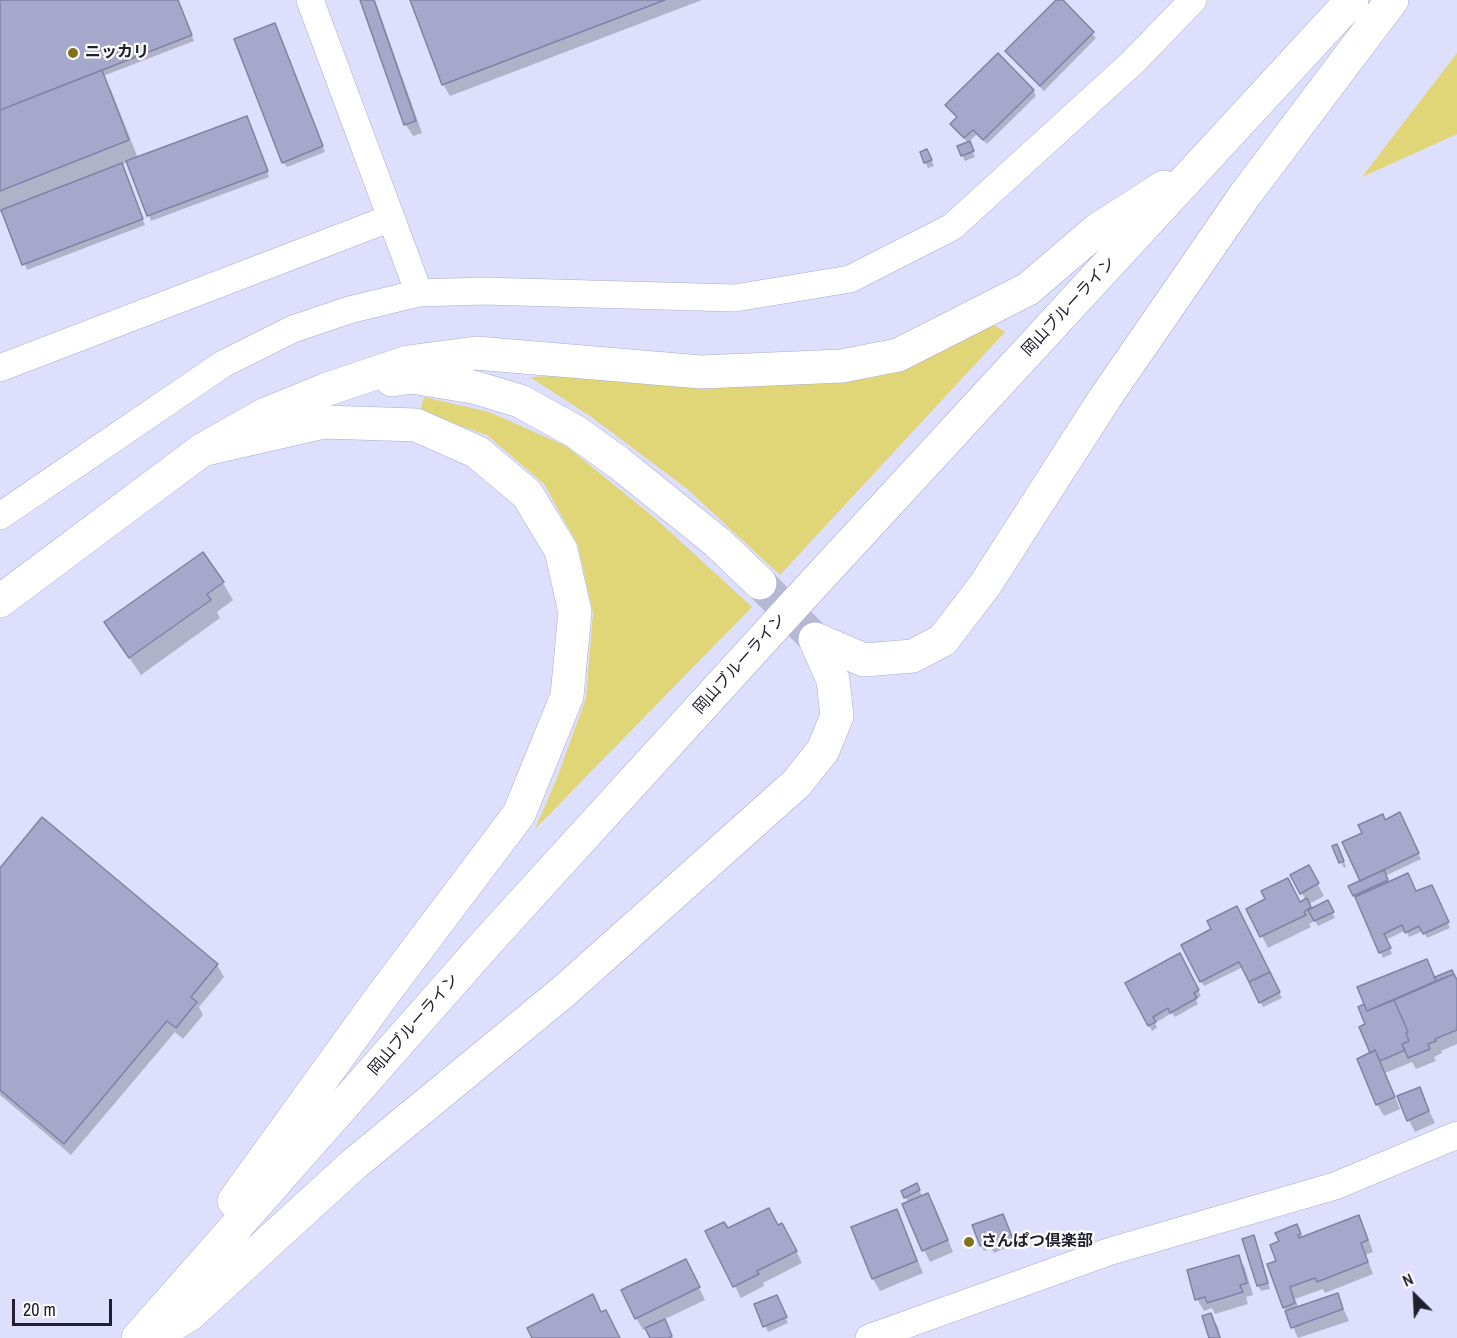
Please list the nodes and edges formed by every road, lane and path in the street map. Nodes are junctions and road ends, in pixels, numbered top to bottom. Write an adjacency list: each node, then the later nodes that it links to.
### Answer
1 (310, 0): 6 (street)
2 (1193, 0): 7 (street)
3 (1352, 0): 5 (main road, 岡山ブルーライン)
4 (1392, 0): 16 (main road)
5 (1206, 159): 9 (main road); 15 (main road, 岡山ブルーライン)
6 (391, 218): 7 (street); 8 (street)
7 (419, 293): 11 (street)
8 (0, 368)
9 (325, 390): 10 (main road); 12 (main road)
10 (202, 450): 13 (main road); 15 (main road)
11 (0, 516)
12 (760, 583)
13 (0, 601)
14 (1457, 1136): 17 (street)
15 (136, 1338)
16 (152, 1338)
17 (869, 1338)

